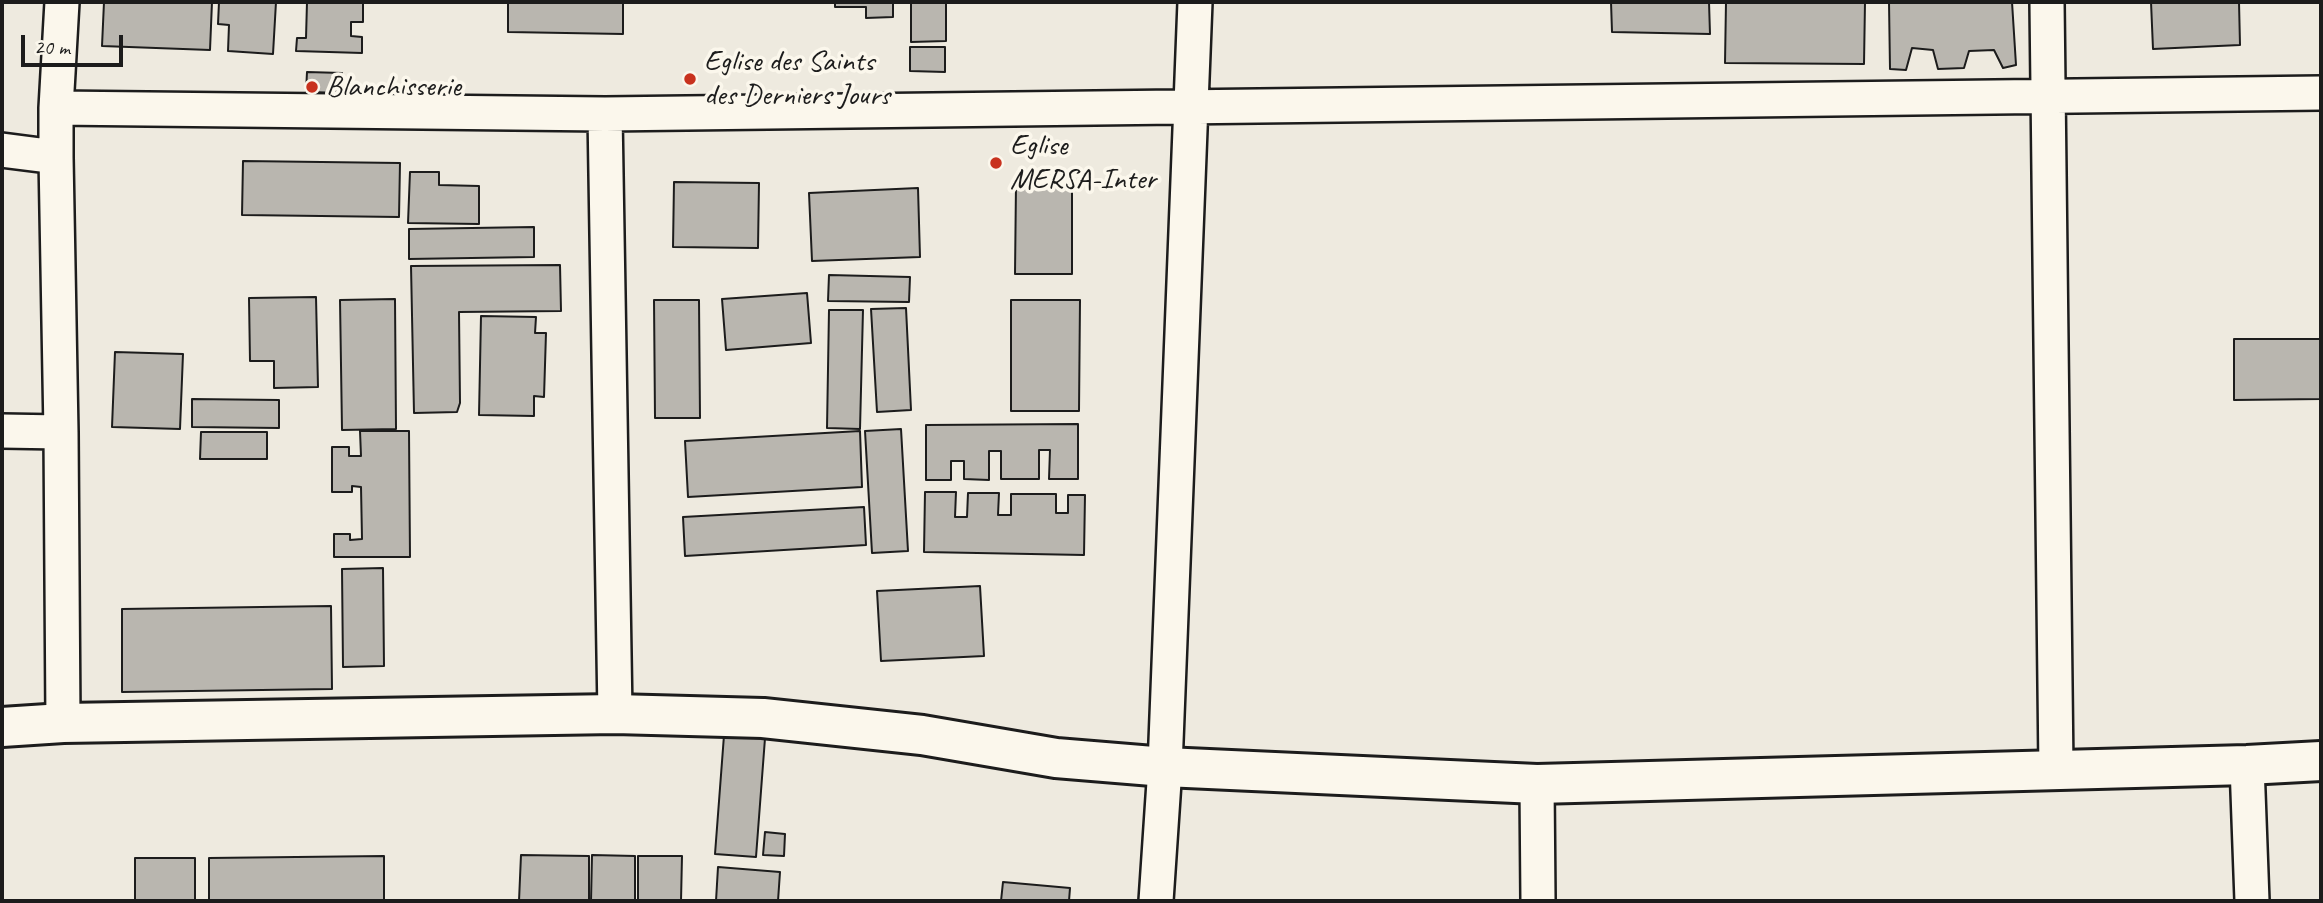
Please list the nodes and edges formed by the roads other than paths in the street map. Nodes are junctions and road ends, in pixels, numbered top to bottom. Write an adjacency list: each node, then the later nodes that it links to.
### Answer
1 (62, 2): 7 (street)
2 (1195, 2): 6 (street)
3 (2047, 2): 5 (street)
4 (2321, 93): 5 (street)
5 (2048, 98): 6 (street); 19 (street)
6 (1192, 106): 8 (street); 18 (street)
7 (56, 108): 8 (street); 10 (street)
8 (605, 114): 13 (street)
9 (2, 150): 10 (street)
10 (56, 157): 12 (street)
11 (2, 431): 12 (street)
12 (61, 432): 14 (street)
13 (615, 714): 14 (street); 18 (street)
14 (62, 723): 15 (street)
15 (2, 727)
16 (2321, 761): 17 (street)
17 (2247, 765): 19 (street); 23 (street)
18 (1165, 767): 20 (street); 21 (street)
19 (2056, 770): 20 (street)
20 (1537, 784): 22 (street)
21 (1156, 901)
22 (1538, 901)
23 (2252, 901)

